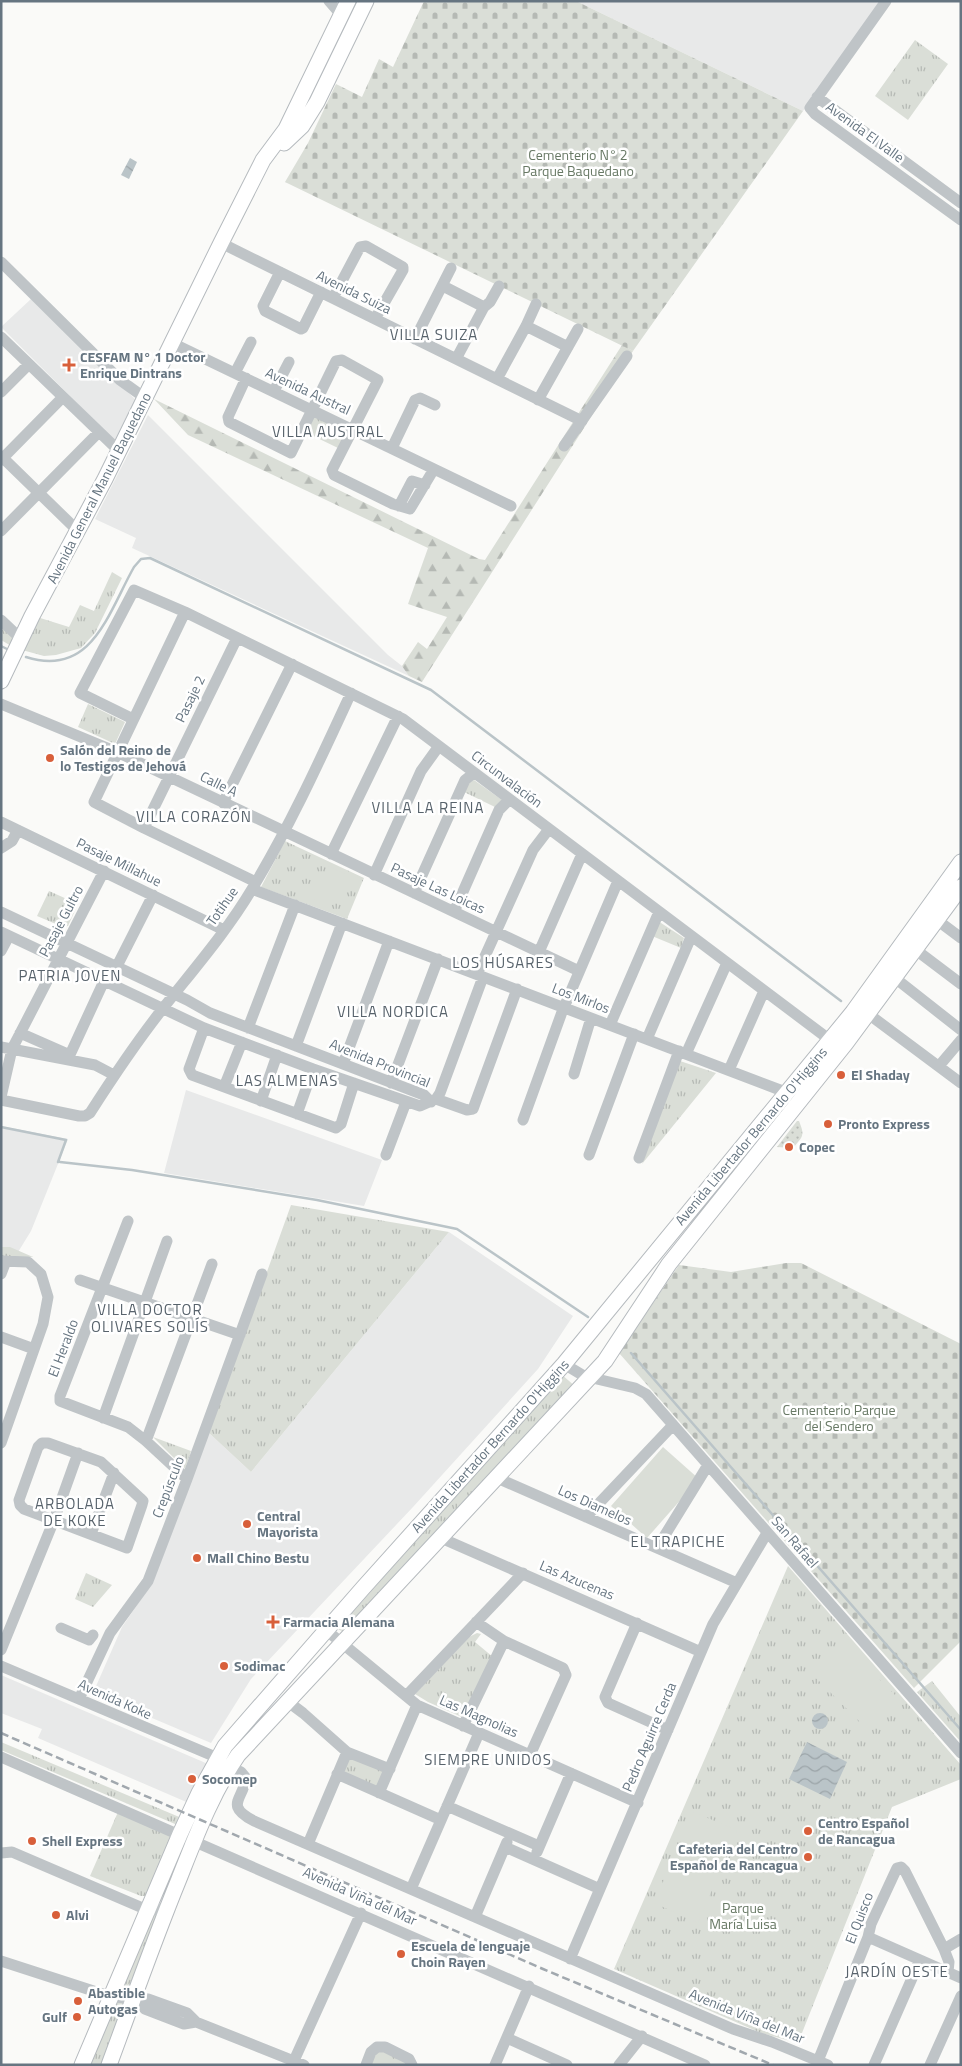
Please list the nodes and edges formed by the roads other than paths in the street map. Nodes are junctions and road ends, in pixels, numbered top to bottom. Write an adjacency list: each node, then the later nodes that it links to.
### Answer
1 (329, 1): 5 (street)
2 (348, 1): 5 (main road, Avenida General Manuel Baquedano)
3 (366, 1): 9 (main road, Avenida General Manuel Baquedano)
4 (886, 1): 6 (street)
5 (342, 16): 9 (main road, Avenida General Manuel Baquedano)
6 (817, 97): 7 (street, Avenida El Valle); 8 (street, Avenida El Valle)
7 (875, 140): 8 (street); 10 (street, Avenida El Valle)
8 (867, 152): 11 (street, Avenida El Valle)
9 (263, 160): 12 (main road, Avenida General Manuel Baquedano)
10 (961, 203)
11 (961, 220)
12 (221, 243): 15 (street, Avenida Suiza); 28 (main road, Avenida General Manuel Baquedano)
13 (1, 262): 39 (street)
14 (451, 268): 16 (street)
15 (280, 272): 18 (street, Avenida Suiza); 18 (street)
16 (443, 286): 21 (street); 26 (street)
17 (499, 286): 21 (street)
18 (321, 292): 19 (street, Avenida Suiza)
19 (332, 298): 22 (street, Avenida Suiza); 22 (street)
20 (536, 304): 23 (street)
21 (484, 307): 31 (street)
22 (375, 319): 26 (street, Avenida Suiza)
23 (526, 326): 29 (street); 35 (street)
24 (578, 329): 29 (street)
25 (1, 337): 33 (street)
26 (415, 339): 31 (street, Avenida Suiza)
27 (251, 342): 34 (street)
28 (172, 343): 34 (street, Avenida Austral); 39 (main road, Avenida General Manuel Baquedano)
29 (568, 347): 40 (street)
30 (627, 356): 43 (street)
31 (456, 359): 35 (street, Avenida Suiza)
32 (289, 362): 37 (street)
33 (29, 364): 36 (street); 38 (street)
34 (240, 375): 37 (street, Avenida Austral); 42 (street)
35 (497, 379): 40 (street, Avenida Suiza)
36 (1, 392)
37 (274, 392): 42 (street, Avenida Austral)
38 (63, 397): 45 (street); 49 (street)
39 (145, 398): 48 (main road, Avenida General Manuel Baquedano)
40 (538, 400): 43 (street, Avenida Suiza)
41 (435, 405): 47 (street)
42 (312, 410): 44 (street, Avenida Austral); 44 (street)
43 (582, 421): 46 (street)
44 (353, 429): 47 (street, Avenida Austral); 50 (street)
45 (99, 432): 48 (street); 51 (street)
46 (564, 446)
47 (392, 448): 50 (street, Avenida Austral)
48 (118, 451): 53 (main road, Avenida General Manuel Baquedano)
49 (2, 458): 51 (street)
50 (434, 469): 52 (street, Avenida Austral)
51 (39, 493): 53 (street); 54 (street)
52 (511, 506)
53 (78, 531): 58 (main road, Avenida General Manuel Baquedano)
54 (1, 532)
55 (186, 612): 57 (street, Circunvalación); 64 (street); 64 (street, Circunvalación)
56 (1, 620): 58 (street)
57 (237, 638): 59 (street, Circunvalación); 68 (street, Pasaje 2)
58 (20, 639): 60 (main road, Avenida General Manuel Baquedano)
59 (292, 664): 61 (street, Circunvalación); 70 (street)
60 (1, 681)
61 (351, 693): 63 (street, Circunvalación); 75 (street, Totihue)
62 (1, 704): 66 (street, Calle A)
63 (398, 716): 65 (street, Circunvalación); 77 (street)
64 (133, 719): 66 (street)
65 (439, 746): 67 (street, Circunvalación); 81 (street)
66 (117, 752): 68 (street, Calle A); 72 (street, Los Mirlos)
67 (474, 773): 69 (street, Circunvalación); 85 (street)
68 (169, 777): 70 (street, Calle A); 72 (street, Pasaje 2)
69 (509, 800): 73 (street, Circunvalación); 89 (street)
70 (223, 803): 75 (street, Calle A)
71 (1, 822): 74 (street, Pasaje Millahue)
72 (144, 828): 83 (street, Los Mirlos)
73 (549, 829): 78 (street, Circunvalación); 94 (street)
74 (18, 830): 76 (street); 80 (street, Pasaje Millahue)
75 (285, 832): 77 (street, Pasaje Las Loicas); 83 (street, Totihue)
76 (1, 848)
77 (331, 854): 81 (street, Pasaje Las Loicas)
78 (582, 854): 82 (street, Circunvalación); 102 (street)
79 (961, 862): 117 (main road, Avenida Libertador Bernardo O'Higgins)
80 (104, 871): 86 (street, Pasaje Millahue); 99 (street, Pasaje Gultro)
81 (374, 874): 85 (street, Pasaje Las Loicas)
82 (618, 881): 90 (street, Circunvalación); 107 (street)
83 (254, 885): 87 (street, Los Mirlos); 93 (street, Totihue)
84 (961, 887): 91 (main road, Avenida Libertador Bernardo O'Higgins)
85 (414, 893): 89 (street, Pasaje Las Loicas)
86 (153, 895): 93 (street, Pasaje Millahue); 106 (street)
87 (295, 905): 92 (street, Los Mirlos); 121 (street)
88 (1, 912): 99 (street, Avenida Provincial)
89 (454, 912): 94 (street, Pasaje Las Loicas)
90 (659, 912): 96 (street, Circunvalación); 119 (street)
91 (937, 920): 97 (street); 100 (main road, Avenida Libertador Bernardo O'Higgins)
92 (342, 923): 98 (street, Los Mirlos); 129 (street)
93 (224, 930): 114 (street, Totihue)
94 (496, 932): 102 (street, Pasaje Las Loicas); 108 (street)
95 (5, 934): 101 (street); 103 (street, Avenida Provincial)
96 (691, 937): 105 (street, Circunvalación); 125 (street)
97 (961, 938)
98 (389, 941): 104 (street, Los Mirlos); 134 (street)
99 (67, 942): 103 (street, Pasaje Gultro); 106 (street, Avenida Provincial)
100 (916, 950): 109 (main road, Avenida Libertador Bernardo O'Higgins); 111 (street)
101 (1, 951)
102 (538, 952): 107 (street, Pasaje Las Loicas)
103 (58, 959): 110 (street, Avenida Provincial); 123 (street, Pasaje Gultro)
104 (438, 959): 108 (street, Los Mirlos); 141 (street)
105 (727, 963): 113 (street, Circunvalación); 131 (street)
106 (117, 966): 114 (street, Avenida Provincial)
107 (579, 971): 115 (street)
108 (480, 976): 112 (street, Los Mirlos); 148 (street)
109 (895, 978): 117 (main road, Avenida Libertador Bernardo O'Higgins); 122 (street)
110 (104, 981): 116 (street, Avenida Provincial); 133 (street)
111 (961, 984)
112 (517, 990): 115 (street, Los Mirlos); 148 (street)
113 (764, 991): 126 (street, Circunvalación); 137 (street)
114 (175, 994): 116 (street, Totihue); 121 (street, Avenida Provincial)
115 (564, 1007): 118 (street, Los Mirlos); 150 (street)
116 (163, 1008): 120 (street, Avenida Provincial); 139 (street, Totihue)
117 (863, 1010): 126 (main road, Avenida Libertador Bernardo O'Higgins); 135 (street); 168 (main road, Avenida Libertador Bernardo O'Higgins)
118 (591, 1018): 119 (street, Los Mirlos); 138 (street)
119 (610, 1024): 124 (street, Los Mirlos)
120 (204, 1028): 128 (street, Avenida Provincial); 143 (street)
121 (248, 1028): 129 (street, Avenida Provincial)
122 (961, 1030)
123 (20, 1034): 130 (street, Pasaje Gultro); 133 (street)
124 (634, 1034): 125 (street, Los Mirlos); 152 (street)
125 (647, 1038): 131 (street, Los Mirlos)
126 (830, 1040): 144 (main road, Avenida Libertador Bernardo O'Higgins)
127 (961, 1040): 135 (street)
128 (242, 1042): 132 (street, Avenida Provincial); 143 (street)
129 (296, 1046): 134 (street, Avenida Provincial)
130 (6, 1048): 133 (street); 145 (street, Pasaje Gultro)
131 (683, 1052): 137 (street, Los Mirlos); 153 (street)
132 (277, 1055): 136 (street, Avenida Provincial); 146 (street)
133 (69, 1057): 139 (street)
134 (343, 1064): 141 (street, Avenida Provincial)
135 (939, 1066): 142 (street)
136 (313, 1069): 140 (street, Avenida Provincial); 149 (street)
137 (729, 1070): 144 (street, Los Mirlos)
138 (574, 1074)
139 (114, 1075): 145 (street, Totihue)
140 (354, 1083): 147 (street, Avenida Provincial); 149 (street)
141 (391, 1083): 148 (street, Avenida Provincial)
142 (961, 1083)
143 (224, 1087): 146 (street)
144 (788, 1093): 167 (main road, Avenida Libertador Bernardo O'Higgins)
145 (1, 1099)
146 (261, 1100): 149 (street)
147 (406, 1102): 148 (street, Avenida Provincial); 151 (street)
148 (429, 1102)
149 (297, 1114)
150 (523, 1120)
151 (386, 1155)
152 (589, 1155)
153 (639, 1158)
154 (128, 1221): 161 (street, El Heraldo)
155 (167, 1241): 162 (street)
156 (4, 1261): 158 (street); 166 (street)
157 (212, 1264): 163 (street)
158 (1, 1274)
159 (262, 1274): 164 (street, Crepúsculo)
160 (80, 1280): 161 (street)
161 (102, 1287): 162 (street); 169 (street, El Heraldo)
162 (145, 1302): 163 (street); 169 (street)
163 (192, 1318): 164 (street); 172 (street)
164 (240, 1335): 178 (street, Crepúsculo)
165 (1, 1337): 166 (street)
166 (34, 1349): 170 (street)
167 (564, 1364): 168 (street, San Rafael); 191 (main road, Avenida Libertador Bernardo O'Higgins)
168 (590, 1377): 171 (street, San Rafael); 177 (main road, Avenida Libertador Bernardo O'Higgins)
169 (103, 1418): 172 (street)
170 (5, 1420): 173 (street)
171 (673, 1425): 175 (street, San Rafael); 179 (street)
172 (146, 1441): 178 (street)
173 (1, 1443)
174 (78, 1453): 176 (street); 180 (street); 180 (street)
175 (708, 1465): 181 (street, San Rafael); 184 (street)
176 (114, 1474): 182 (street); 182 (street)
177 (497, 1478): 179 (street, Los Diamelos); 183 (main road, Avenida Libertador Bernardo O'Higgins)
178 (187, 1479): 193 (street, Crepúsculo)
179 (586, 1517): 184 (street, Los Diamelos)
180 (54, 1520): 182 (street); 196 (street)
181 (767, 1533): 186 (street, Pedro Aguirre Cerda); 207 (street, San Rafael)
182 (91, 1534)
183 (441, 1538): 185 (street, Las Azucenas); 195 (main road, Avenida Libertador Bernardo O'Higgins)
184 (657, 1548): 186 (street, Los Diamelos)
185 (523, 1573): 187 (street); 188 (street, Las Azucenas)
186 (737, 1582): 197 (street, Pedro Aguirre Cerda)
187 (476, 1622): 194 (street); 199 (street)
188 (637, 1622): 197 (street, Las Azucenas); 204 (street)
189 (61, 1628): 192 (street)
190 (79, 1628): 192 (street)
191 (326, 1630): 195 (street, Las Magnolias); 210 (main road, Avenida Libertador Bernardo O'Higgins)
192 (93, 1635): 193 (street)
193 (106, 1641): 200 (street, Crepúsculo)
194 (504, 1641): 203 (street); 208 (street)
195 (342, 1644): 199 (street, Las Magnolias); 201 (main road, Avenida Libertador Bernardo O'Higgins)
196 (1, 1650)
197 (701, 1652): 204 (street, Pedro Aguirre Cerda)
198 (1, 1666): 200 (street, Avenida Koke)
199 (406, 1696): 202 (street, Las Magnolias)
200 (79, 1699): 210 (street, Avenida Koke)
201 (287, 1701): 206 (street); 210 (main road, Avenida Libertador Bernardo O'Higgins)
202 (417, 1705): 203 (street, Las Magnolias); 211 (street)
203 (463, 1726): 205 (street, Las Magnolias)
204 (668, 1730): 215 (street, Pedro Aguirre Cerda)
205 (479, 1733): 208 (street, Las Magnolias); 216 (street)
206 (347, 1752): 211 (street); 213 (street)
207 (961, 1753)
208 (530, 1755): 212 (street, Las Magnolias)
209 (1, 1757): 218 (street, Avenida Viña del Mar)
210 (224, 1762): 218 (main road, Avenida Libertador Bernardo O'Higgins); 220 (main road, Avenida Libertador Bernardo O'Higgins); 221 (street, Avenida Viña del Mar)
211 (390, 1769): 214 (street)
212 (571, 1773): 215 (street, Las Magnolias); 222 (street)
213 (337, 1774): 214 (street); 221 (street)
214 (379, 1793): 217 (street)
215 (638, 1803): 227 (street, Pedro Aguirre Cerda)
216 (447, 1806): 217 (street); 219 (street)
217 (441, 1820): 226 (street)
218 (180, 1834): 220 (street, Avenida Viña del Mar); 228 (main road, Avenida Libertador Bernardo O'Higgins)
219 (511, 1834): 222 (street); 223 (street)
220 (194, 1840): 229 (main road, Avenida Libertador Bernardo O'Higgins); 230 (street, Avenida Viña del Mar)
221 (308, 1844): 226 (street, Avenida Viña del Mar)
222 (539, 1846): 225 (street)
223 (505, 1847): 225 (street); 231 (street)
224 (1, 1853): 228 (street)
225 (533, 1860): 227 (street)
226 (411, 1889): 231 (street, Avenida Viña del Mar)
227 (600, 1889): 235 (street, Pedro Aguirre Cerda)
228 (148, 1910): 229 (street); 242 (main road, Avenida Libertador Bernardo O'Higgins)
229 (166, 1910): 243 (main road, Avenida Libertador Bernardo O'Higgins)
230 (361, 1913): 240 (street, Avenida Viña del Mar); 246 (street)
231 (475, 1917): 235 (street, Avenida Viña del Mar)
232 (868, 1937): 234 (street, El Quisco); 236 (street); 247 (street, El Quisco)
233 (961, 1939): 234 (street)
234 (944, 1949): 238 (street)
235 (570, 1959): 247 (street, Avenida Viña del Mar)
236 (920, 1960): 238 (street); 256 (street)
237 (1, 1961): 242 (street)
238 (948, 1972): 239 (street)
239 (961, 1978)
240 (528, 1986): 244 (street, Avenida Viña del Mar); 245 (street)
241 (961, 1996): 257 (street)
242 (112, 1997): 243 (street); 248 (main road, Avenida Libertador Bernardo O'Higgins)
243 (134, 1998): 246 (street); 249 (main road, Avenida Libertador Bernardo O'Higgins)
244 (642, 2036): 254 (street); 255 (street, Avenida Viña del Mar)
245 (507, 2038): 252 (street); 253 (street)
246 (297, 2063)
247 (823, 2063)
248 (82, 2065)
249 (109, 2065)
250 (366, 2065): 251 (street)
251 (412, 2065)
252 (495, 2065)
253 (568, 2065)
254 (619, 2065)
255 (705, 2065)
256 (874, 2065)
257 (930, 2065)

